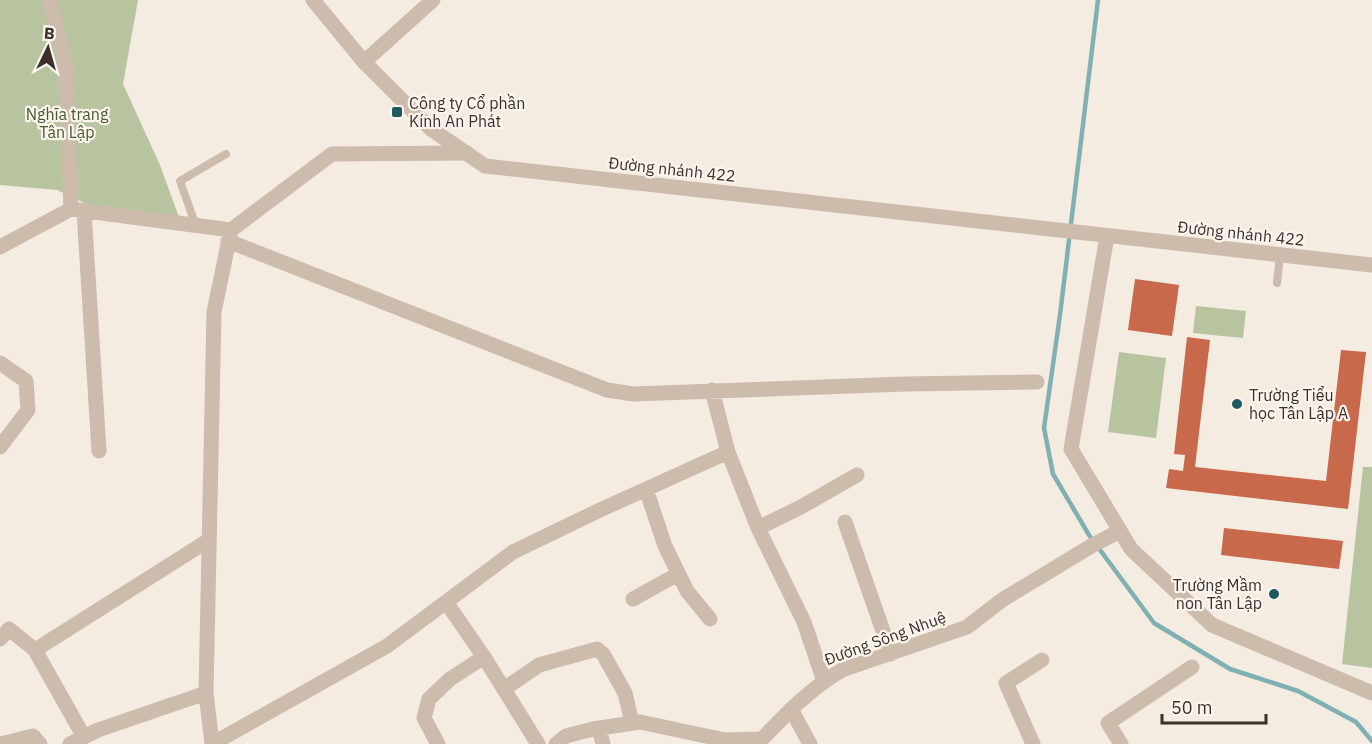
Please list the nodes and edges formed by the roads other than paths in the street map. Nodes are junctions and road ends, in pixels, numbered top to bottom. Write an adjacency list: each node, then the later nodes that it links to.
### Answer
1 (49, 0): 7 (street)
2 (313, 0): 4 (street, Đường nhánh 422)
3 (433, 0): 4 (street)
4 (364, 62): 5 (street, Đường nhánh 422)
5 (467, 153): 9 (street, Đường nhánh 422); 10 (street)
6 (226, 154): 8 (lane)
7 (77, 210): 8 (street); 11 (street); 19 (street)
8 (196, 226): 10 (street)
9 (1101, 235): 12 (street, Đường nhánh 422); 25 (street)
10 (230, 236): 17 (street); 26 (street)
11 (0, 247)
12 (1280, 255): 13 (street, Đường nhánh 422); 14 (lane)
13 (1372, 266)
14 (1277, 283)
15 (0, 363): 18 (street)
16 (1037, 382): 17 (street)
17 (712, 390): 20 (street)
18 (0, 447)
19 (99, 451)
20 (728, 453): 22 (street); 24 (street)
21 (857, 475): 24 (street)
22 (646, 489): 27 (street); 29 (street)
23 (845, 522): 33 (street)
24 (758, 528): 37 (street)
25 (1120, 531): 33 (street, Đường Sông Nhuệ); 40 (street)
26 (210, 540): 32 (street); 39 (street)
27 (678, 574): 28 (street); 30 (street)
28 (633, 599)
29 (447, 602): 34 (street); 48 (street)
30 (710, 619)
31 (0, 639): 32 (street)
32 (35, 650): 45 (street)
33 (891, 654): 37 (street, Đường Sông Nhuệ)
34 (484, 657): 38 (street); 49 (street)
35 (1042, 660): 54 (street)
36 (1192, 668): 55 (street)
37 (824, 681): 41 (street, Đường Sông Nhuệ)
38 (504, 689): 42 (street); 50 (street)
39 (206, 693): 45 (street); 48 (street)
40 (1372, 693)
41 (791, 709): 44 (street, Đường Sông Nhuệ); 53 (street)
42 (632, 723): 43 (street, Đường Sông Nhuệ); 44 (street, Đường Sông Nhuệ)
43 (600, 728): 51 (street, Đường Sông Nhuệ); 52 (street)
44 (690, 738)
45 (84, 740)
46 (1, 744): 47 (street)
47 (40, 744)
48 (212, 744)
49 (438, 744)
50 (538, 744)
51 (556, 744)
52 (603, 744)
53 (810, 744)
54 (1033, 744)
55 (1121, 744)

